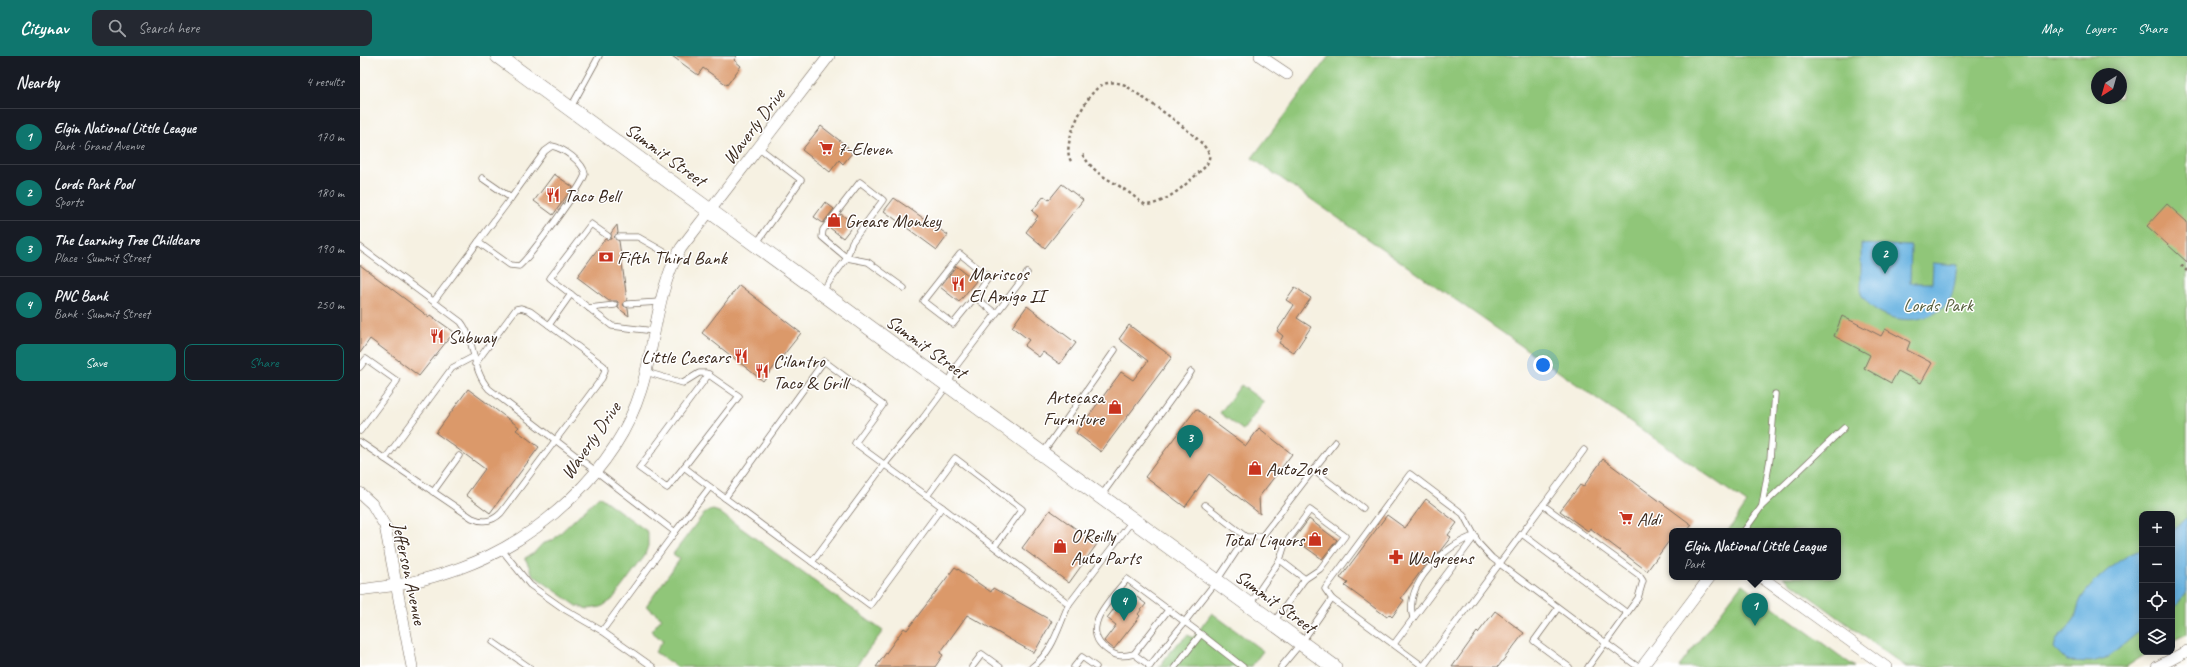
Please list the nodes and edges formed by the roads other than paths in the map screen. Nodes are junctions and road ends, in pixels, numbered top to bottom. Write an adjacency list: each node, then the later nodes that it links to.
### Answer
1 (498, 56): 6 (main road, Summit Street)
2 (599, 56): 6 (lane)
3 (829, 56): 7 (street, Waverly Drive)
4 (1260, 56): 5 (street)
5 (1287, 74)
6 (570, 109): 10 (main road, Summit Street)
7 (758, 147): 10 (street, Waverly Drive); 14 (lane)
8 (482, 178): 9 (lane)
9 (511, 198): 13 (lane); 13 (lane)
10 (710, 212): 14 (main road, Summit Street); 16 (street, Waverly Drive)
11 (608, 236): 21 (lane)
12 (618, 237): 16 (lane)
13 (478, 242): 23 (lane)
14 (756, 244): 20 (main road, Summit Street)
15 (360, 247): 23 (lane)
16 (675, 258): 24 (street, Waverly Drive)
17 (847, 258): 17 (lane); 19 (lane); 20 (lane)
18 (1027, 273): 28 (lane)
19 (904, 288)
20 (821, 293): 38 (main road, Summit Street)
21 (571, 294): 27 (lane); 29 (lane)
22 (975, 297): 22 (lane); 28 (lane)
23 (434, 301): 32 (lane)
24 (660, 302): 25 (lane); 30 (street, Waverly Drive)
25 (627, 304)
26 (615, 305): 27 (lane)
27 (589, 308): 30 (lane)
28 (996, 313): 38 (lane)
29 (549, 325): 33 (lane); 42 (lane)
30 (654, 331): 35 (street, Waverly Drive)
31 (1114, 350): 46 (lane)
32 (473, 357): 33 (lane); 48 (lane)
33 (476, 364): 42 (lane)
34 (360, 367): 41 (lane)
35 (646, 372): 37 (lane); 52 (street, Waverly Drive)
36 (1190, 372): 58 (lane)
37 (709, 374): 50 (lane); 50 (lane)
38 (947, 386): 46 (main road, Summit Street); 49 (lane)
39 (1775, 394): 61 (lane)
40 (1844, 428): 61 (lane)
41 (360, 431)
42 (556, 440): 52 (lane); 54 (lane)
43 (360, 442): 48 (lane)
44 (1335, 442): 51 (lane)
45 (1584, 450): 60 (lane)
46 (1042, 454): 58 (main road, Summit Street)
47 (459, 456): 54 (lane)
48 (385, 460): 54 (lane)
49 (884, 465): 56 (lane); 57 (lane); 73 (lane)
50 (684, 467): 53 (lane)
51 (1313, 470): 63 (lane); 69 (lane)
52 (596, 471): 66 (lane); 71 (street, Waverly Drive)
53 (710, 487): 57 (lane); 66 (lane)
54 (433, 492)
55 (360, 493): 79 (street, Jefferson Avenue)
56 (927, 496): 62 (lane); 70 (lane)
57 (725, 498): 73 (lane)
58 (1100, 498): 64 (main road, Summit Street)
59 (1205, 505): 69 (lane)
60 (1543, 505): 67 (lane); 86 (lane)
61 (1762, 506): 65 (lane)
62 (942, 507): 70 (lane); 73 (lane)
63 (1363, 508)
64 (1132, 521): 78 (main road, Summit Street); 82 (lane)
65 (1746, 528)
66 (675, 532): 90 (lane)
67 (1522, 534): 74 (lane); 86 (lane)
68 (1474, 536): 74 (lane); 81 (lane); 87 (lane); 87 (lane)
69 (1246, 537): 78 (lane)
70 (995, 546): 82 (lane)
71 (502, 550): 79 (street, Waverly Drive); 90 (lane)
72 (1280, 560): 75 (lane); 75 (lane); 83 (lane)
73 (812, 562)
74 (1500, 564): 84 (lane); 111 (lane)
75 (1305, 579): 89 (lane)
76 (1708, 580): 115 (street)
77 (1765, 580): 116 (street)
78 (1216, 582): 83 (main road, Summit Street); 88 (lane)
79 (395, 585): 80 (street, Waverly Drive); 99 (street, Jefferson Avenue)
80 (360, 590)
81 (1332, 599): 93 (lane); 95 (lane)
82 (1069, 604): 104 (lane)
83 (1249, 606): 89 (main road, Summit Street)
84 (1558, 608): 94 (lane); 112 (lane)
85 (1168, 610): 88 (lane); 97 (lane); 97 (lane)
86 (1627, 613): 94 (lane)
87 (1413, 618): 95 (lane)
88 (1185, 621): 91 (lane); 98 (lane)
89 (1273, 623): 93 (main road, Summit Street)
90 (602, 631): 101 (lane)
91 (1201, 634): 107 (lane); 108 (lane)
92 (493, 642): 100 (lane)
93 (1301, 643): 109 (lane); 110 (main road, Summit Street)
94 (1606, 643): 113 (lane); 114 (lane)
95 (1394, 644): 111 (lane)
96 (2187, 651): 117 (street)
97 (1134, 654): 98 (lane)
98 (1150, 666)
99 (412, 667)
100 (529, 667)
101 (653, 667)
102 (972, 667): 103 (lane)
103 (1000, 667)
104 (1032, 667)
105 (1074, 667): 106 (lane)
106 (1096, 667)
107 (1175, 667)
108 (1243, 667)
109 (1281, 667)
110 (1334, 667)
111 (1423, 667)
112 (1569, 667)
113 (1588, 667)
114 (1638, 667)
115 (1642, 667)
116 (1886, 667)
117 (2157, 667)

